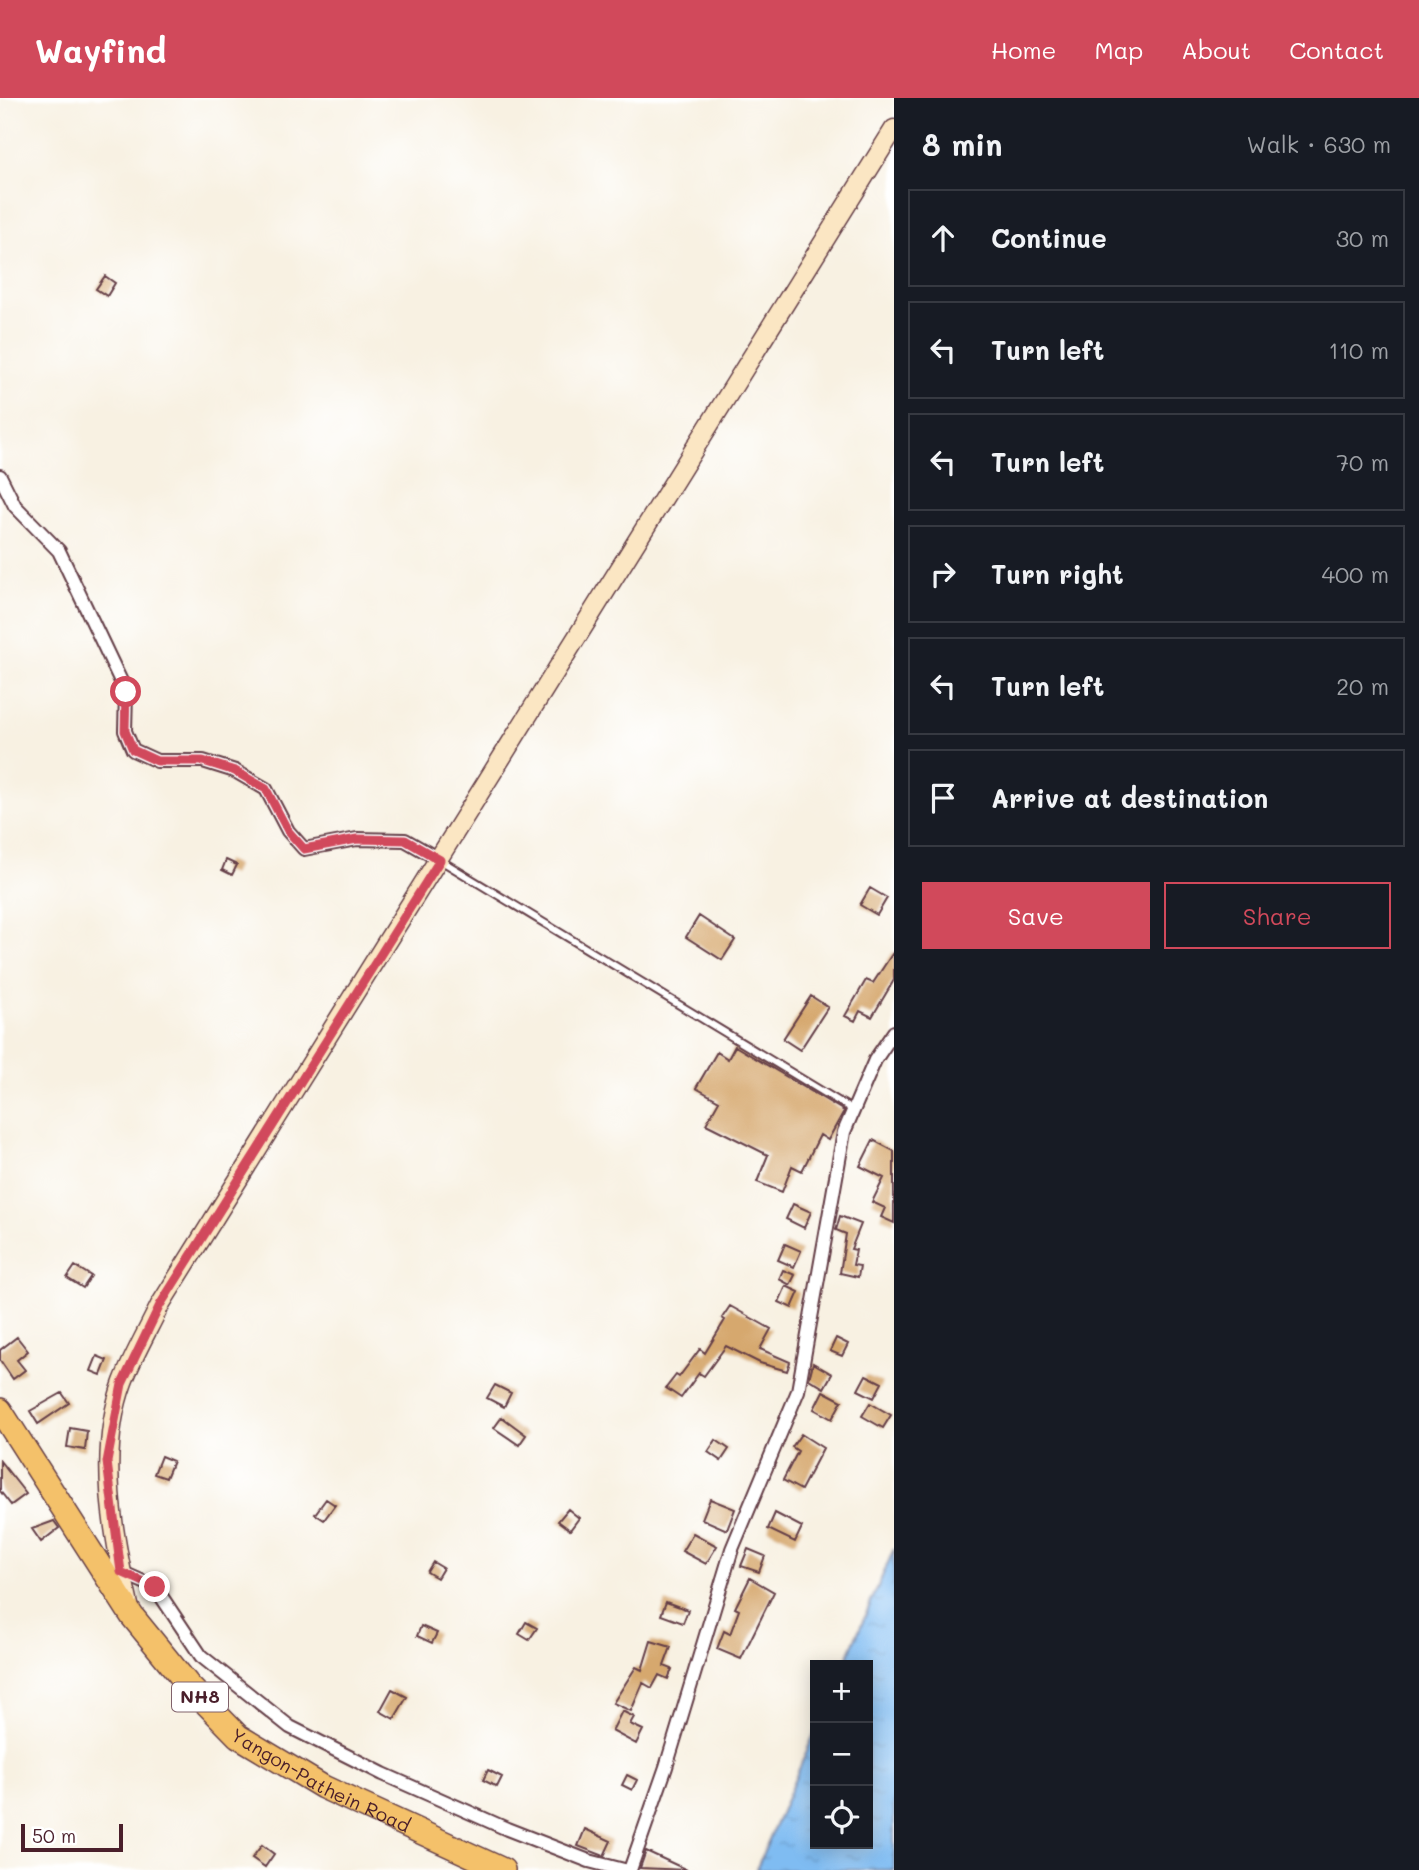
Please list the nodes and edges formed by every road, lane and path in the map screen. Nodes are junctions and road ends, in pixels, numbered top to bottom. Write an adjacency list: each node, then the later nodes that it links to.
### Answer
1 (894, 129): 3 (street)
2 (0, 476): 3 (street)
3 (440, 860): 5 (lane); 7 (street)
4 (894, 1031): 5 (street)
5 (853, 1110): 11 (street)
6 (0, 1410): 8 (highway, Yangon-Pathein Road / NH8)
7 (121, 1572): 8 (street); 10 (street)
8 (132, 1616): 9 (highway, Yangon-Pathein Road / NH8)
9 (503, 1870)
10 (624, 1870)
11 (630, 1870)

